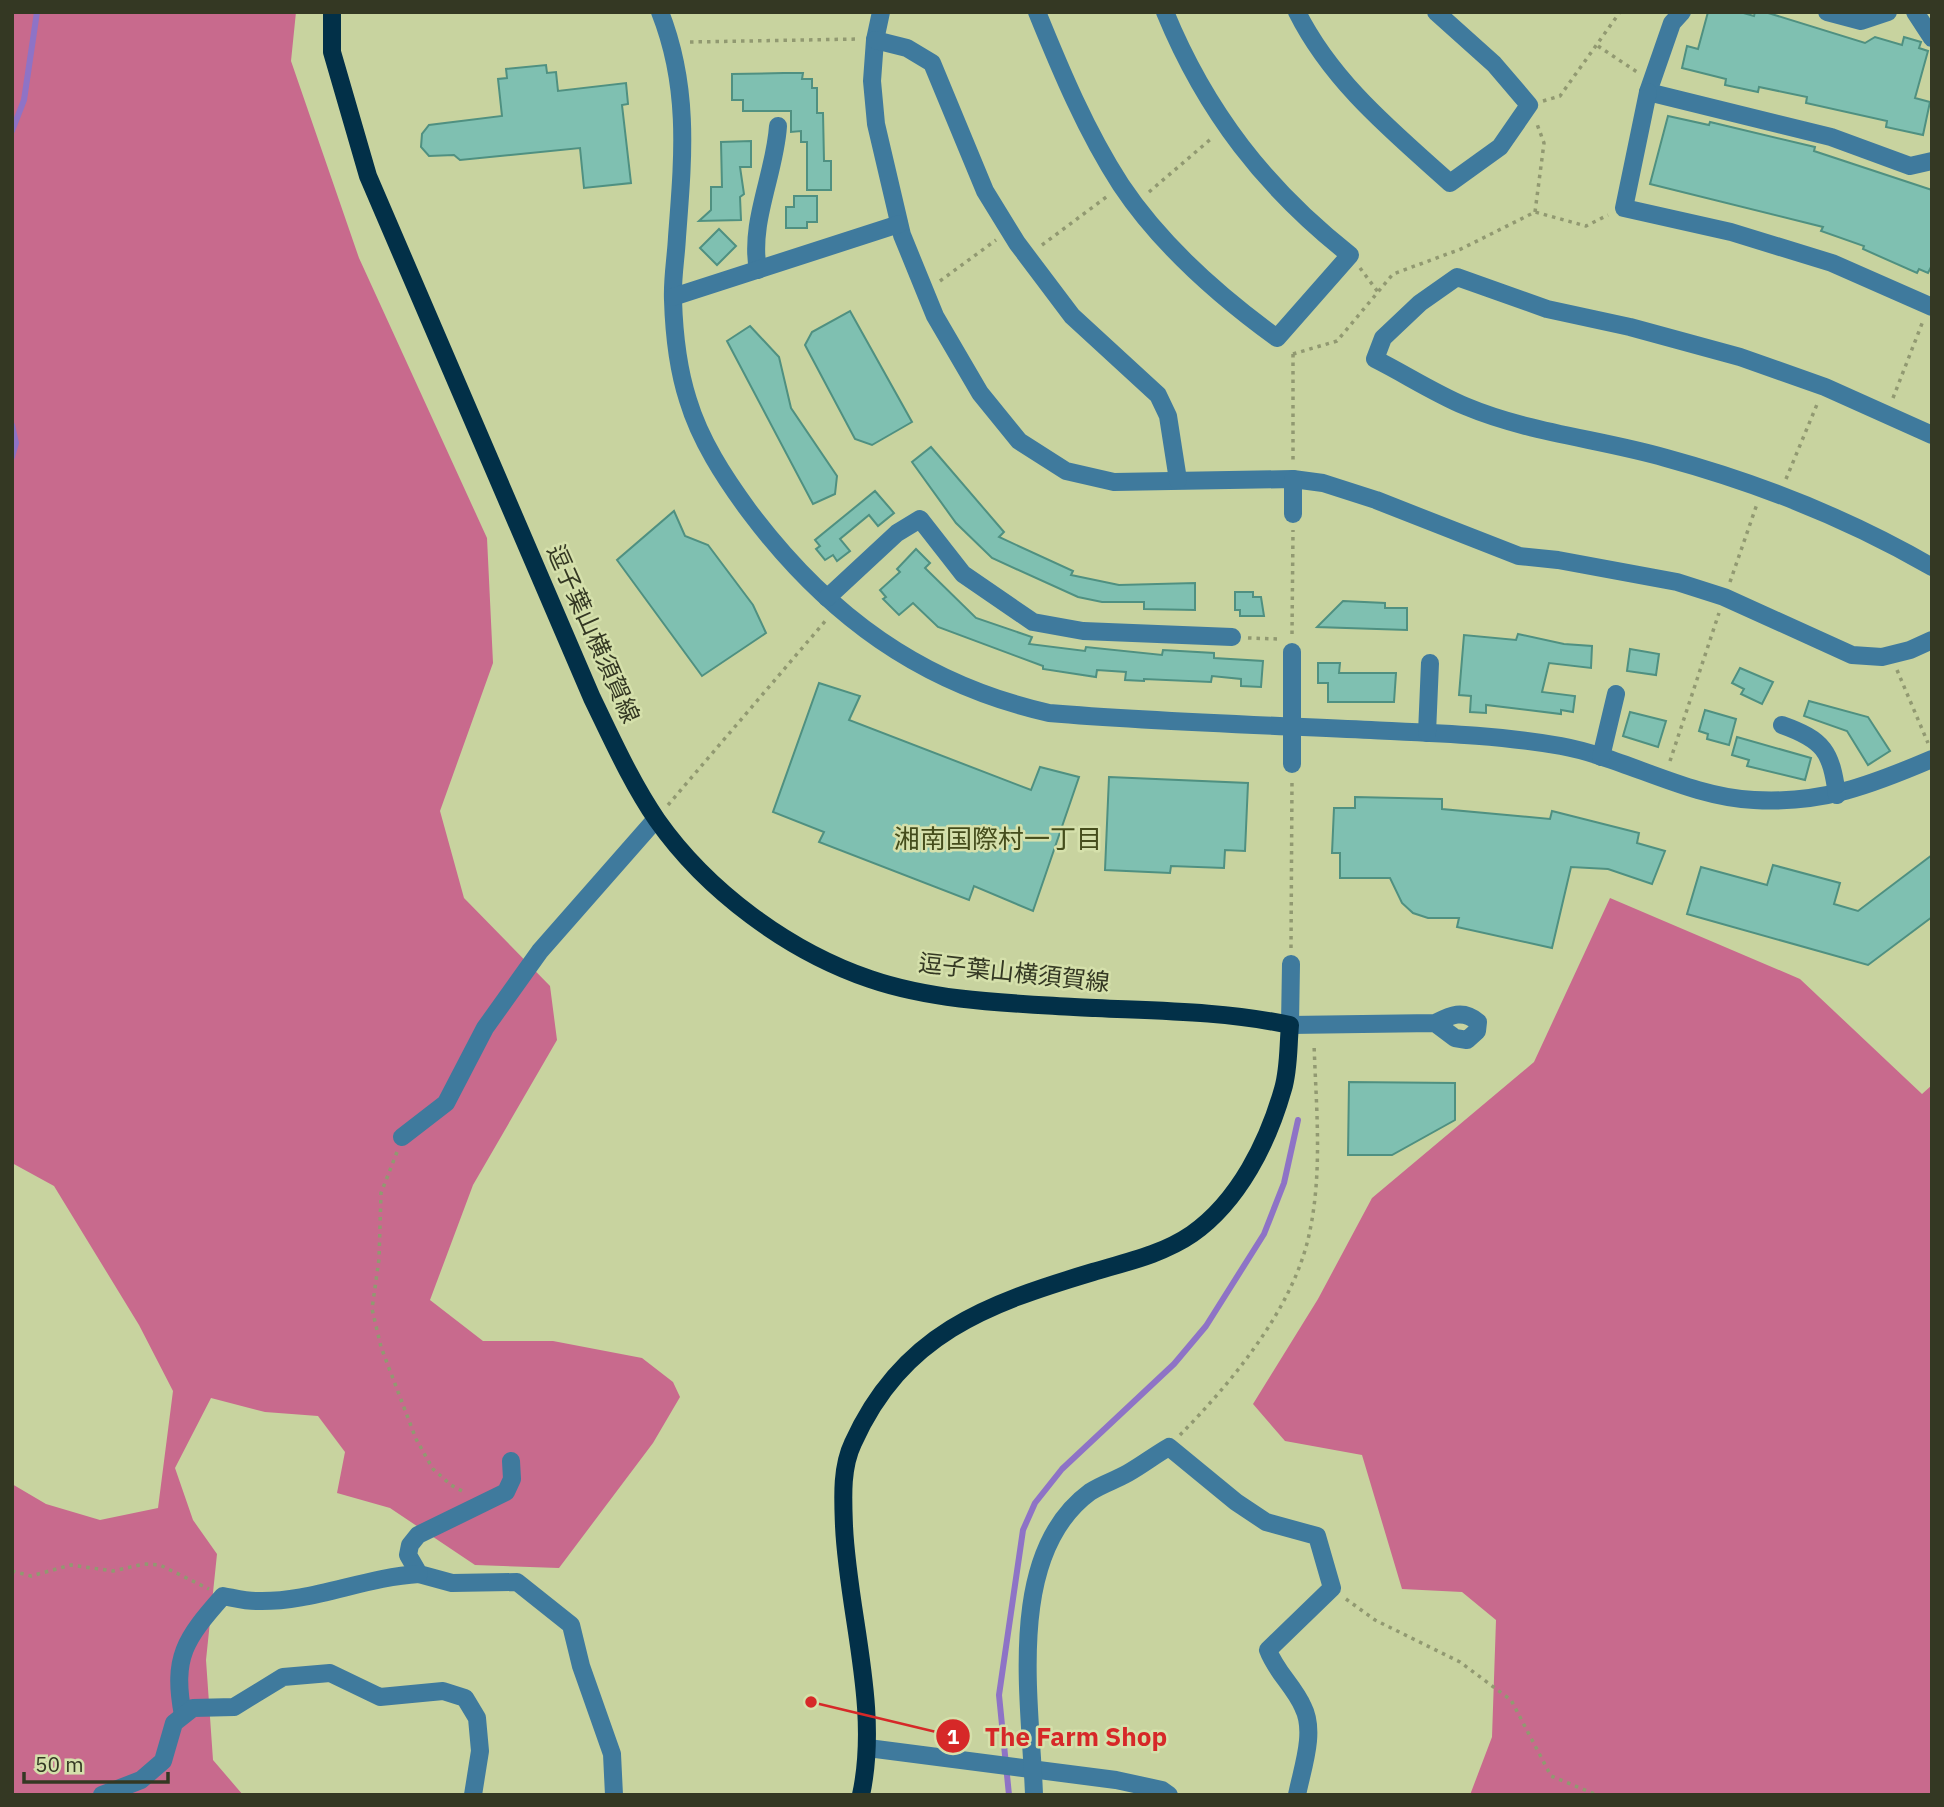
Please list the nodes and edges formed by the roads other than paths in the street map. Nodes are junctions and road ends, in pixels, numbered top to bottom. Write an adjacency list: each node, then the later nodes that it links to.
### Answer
1 (332, 12): 39 (main road, 逗子葉山横須賀線)
2 (660, 12): 19 (street)
3 (881, 12): 13 (street)
4 (1037, 12): 5 (street)
5 (1166, 12)
6 (1297, 12): 7 (street)
7 (1436, 12)
8 (1682, 12): 14 (street)
9 (1827, 12): 10 (street)
10 (1888, 12)
11 (1915, 12): 12 (street)
12 (1932, 38)
13 (875, 40): 17 (street); 23 (street)
14 (1648, 92): 16 (street); 20 (street)
15 (778, 126): 18 (street)
16 (1932, 161)
17 (899, 224): 18 (street); 23 (street)
18 (758, 270): 19 (street)
19 (673, 297): 26 (street)
20 (1931, 306)
21 (1932, 435): 25 (street)
22 (1293, 479): 23 (street); 24 (street); 28 (street)
23 (1178, 481)
24 (1293, 514)
25 (1932, 567)
26 (832, 603): 27 (street); 33 (street)
27 (1232, 637)
28 (1932, 640)
29 (1292, 646): 33 (street)
30 (1430, 663): 34 (street)
31 (1616, 694): 35 (street)
32 (1782, 725): 38 (street)
33 (1292, 726): 34 (street); 37 (street)
34 (1427, 733): 35 (street)
35 (1601, 757): 38 (street)
36 (1932, 759): 38 (street)
37 (1292, 764)
38 (1837, 795)
39 (656, 819): 42 (main road, 逗子葉山横須賀線); 43 (street)
40 (1291, 964): 42 (street)
41 (1435, 1023): 42 (street)
42 (1290, 1025): 47 (main road)
43 (402, 1137)
44 (511, 1461): 45 (street)
45 (419, 1574): 46 (street); 51 (street)
46 (183, 1716): 49 (street); 50 (street)
47 (868, 1748): 48 (street); 52 (main road)
48 (1033, 1768): 53 (street); 54 (street); 55 (street)
49 (102, 1795)
50 (473, 1795)
51 (614, 1795)
52 (861, 1795)
53 (1034, 1795)
54 (1169, 1795)
55 (1297, 1795)

